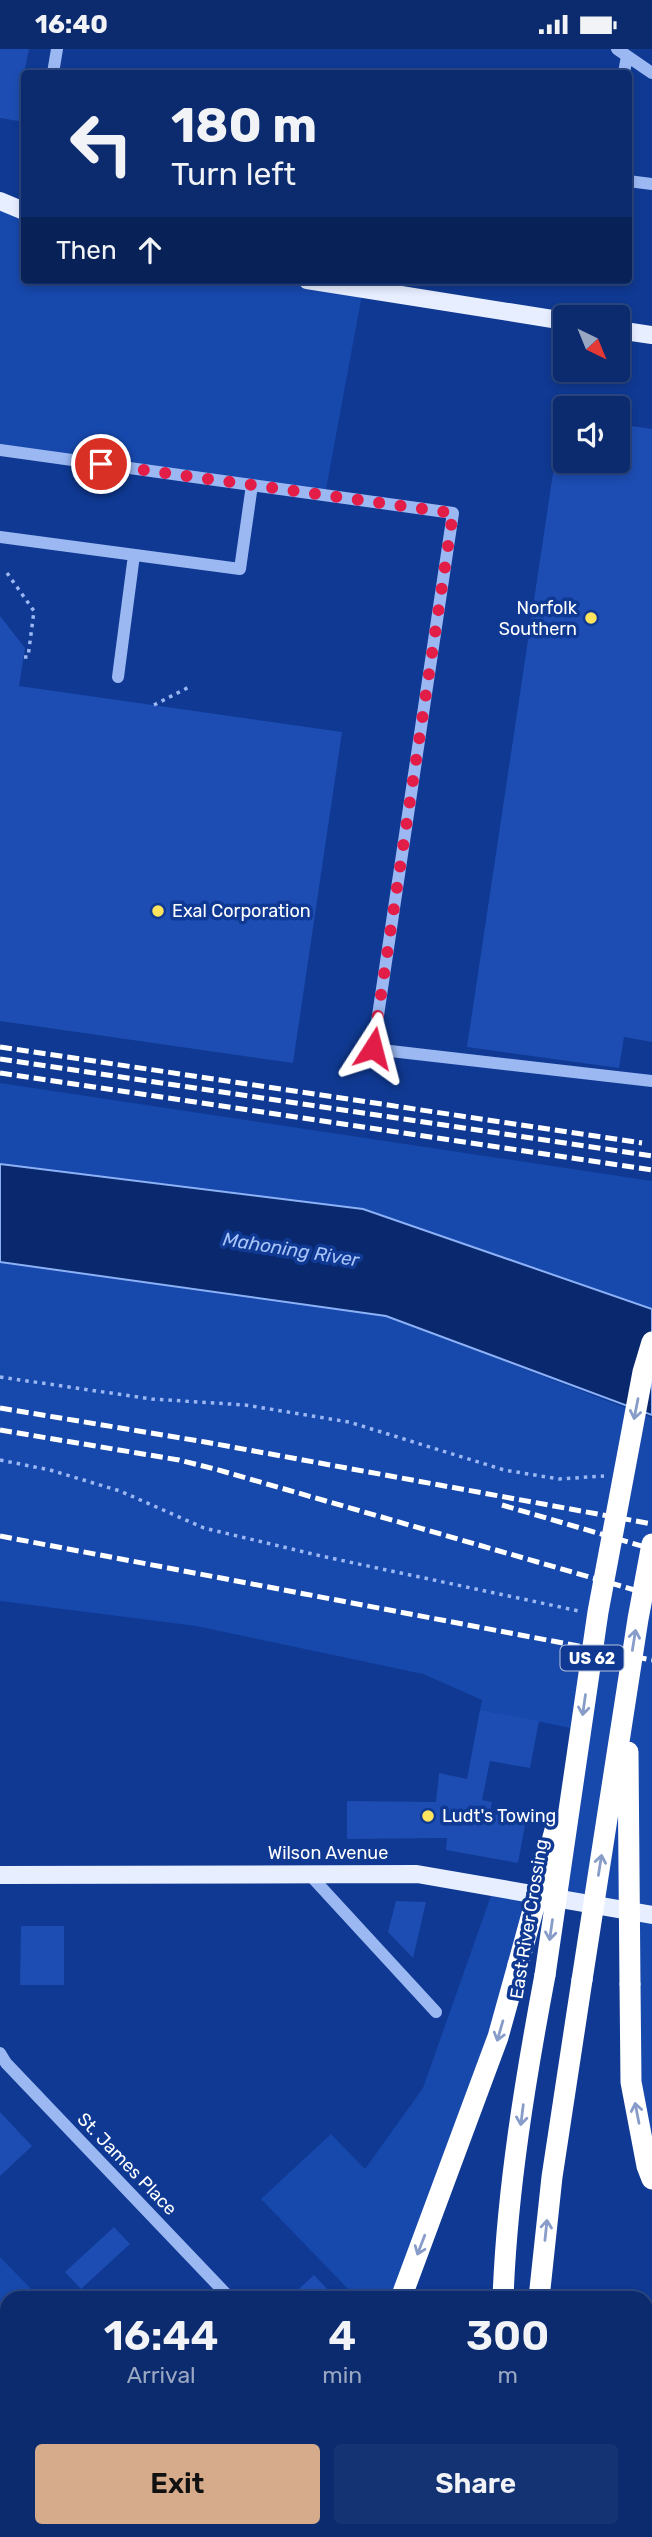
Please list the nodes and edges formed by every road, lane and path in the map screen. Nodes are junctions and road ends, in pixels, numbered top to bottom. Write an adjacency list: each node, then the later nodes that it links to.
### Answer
1 (57, 49): 3 (street)
2 (622, 52): 4 (street); 5 (street)
3 (54, 70)
4 (624, 70)
5 (652, 73)
6 (632, 182): 7 (street)
7 (652, 184)
8 (0, 201): 9 (main road)
9 (21, 210)
10 (332, 284): 11 (main road)
11 (553, 319)
12 (630, 332): 13 (main road)
13 (652, 335)
14 (0, 450): 15 (street)
15 (252, 485): 17 (street); 23 (street)
16 (0, 537): 17 (street)
17 (134, 555): 20 (street)
18 (7, 573): 19 (path)
19 (24, 657)
20 (118, 677)
21 (191, 686): 22 (path)
22 (154, 705)
23 (652, 1081)
24 (652, 1342): 31 (highway, East River Crossing / US 62, one-way to 31, bridge)
25 (0, 1377): 27 (path)
26 (0, 1460): 29 (path)
27 (611, 1476)
28 (652, 1544): 30 (highway, US 62, one-way to 28, bridge)
29 (586, 1612)
30 (627, 1685): 37 (highway, one-way to 30, bridge); 41 (highway, US 62, one-way to 30, bridge)
31 (580, 1737): 39 (highway, one-way to 39, bridge); 40 (highway, East River Crossing / US 62, one-way to 40, bridge)
32 (309, 1874): 33 (main road, Wilson Avenue); 34 (main road, Wilson Avenue); 35 (street)
33 (0, 1875)
34 (652, 1915)
35 (436, 2012)
36 (0, 2053): 38 (street, St. James Place)
37 (652, 2179)
38 (223, 2291)
39 (404, 2291)
40 (503, 2291)
41 (540, 2291)

